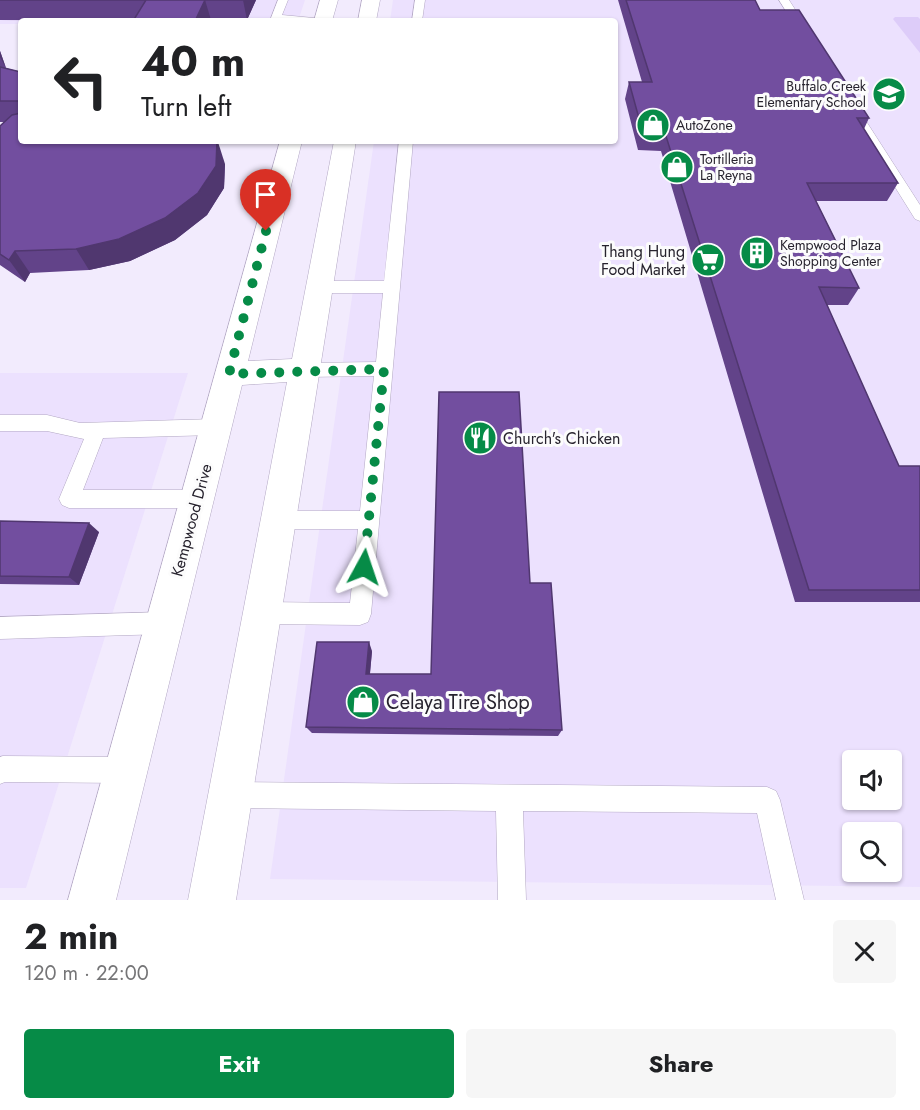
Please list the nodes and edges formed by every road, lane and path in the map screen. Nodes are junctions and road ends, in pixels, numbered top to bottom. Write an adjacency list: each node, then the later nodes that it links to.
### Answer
1 (283, 0): 6 (lane)
2 (329, 0): 7 (main road)
3 (371, 0): 8 (main road)
4 (420, 0): 9 (lane)
5 (784, 0): 10 (lane)
6 (276, 18)
7 (324, 18)
8 (368, 18)
9 (417, 18)
10 (809, 39)
11 (846, 98): 15 (lane)
12 (290, 144): 20 (main road, Kempwood Drive)
13 (344, 144): 16 (main road)
14 (406, 144): 17 (lane)
15 (920, 216)
16 (320, 287): 17 (lane); 19 (main road)
17 (392, 287): 18 (lane)
18 (384, 369): 19 (lane); 26 (lane)
19 (305, 370): 20 (main road); 25 (main road)
20 (229, 374): 22 (main road, Kempwood Drive)
21 (0, 423): 23 (lane)
22 (215, 428): 23 (lane); 24 (main road, Kempwood Drive)
23 (97, 430): 24 (lane)
24 (196, 499): 28 (main road, Kempwood Drive)
25 (279, 520): 26 (lane); 27 (main road)
26 (369, 520): 27 (lane)
27 (262, 613): 32 (main road)
28 (164, 623): 29 (lane); 30 (main road, Kempwood Drive)
29 (0, 628)
30 (126, 770): 31 (lane); 34 (main road, Kempwood Drive)
31 (0, 771)
32 (230, 795): 33 (lane); 35 (main road)
33 (509, 798): 36 (lane); 37 (lane)
34 (92, 900)
35 (212, 900)
36 (512, 900)
37 (790, 900)

